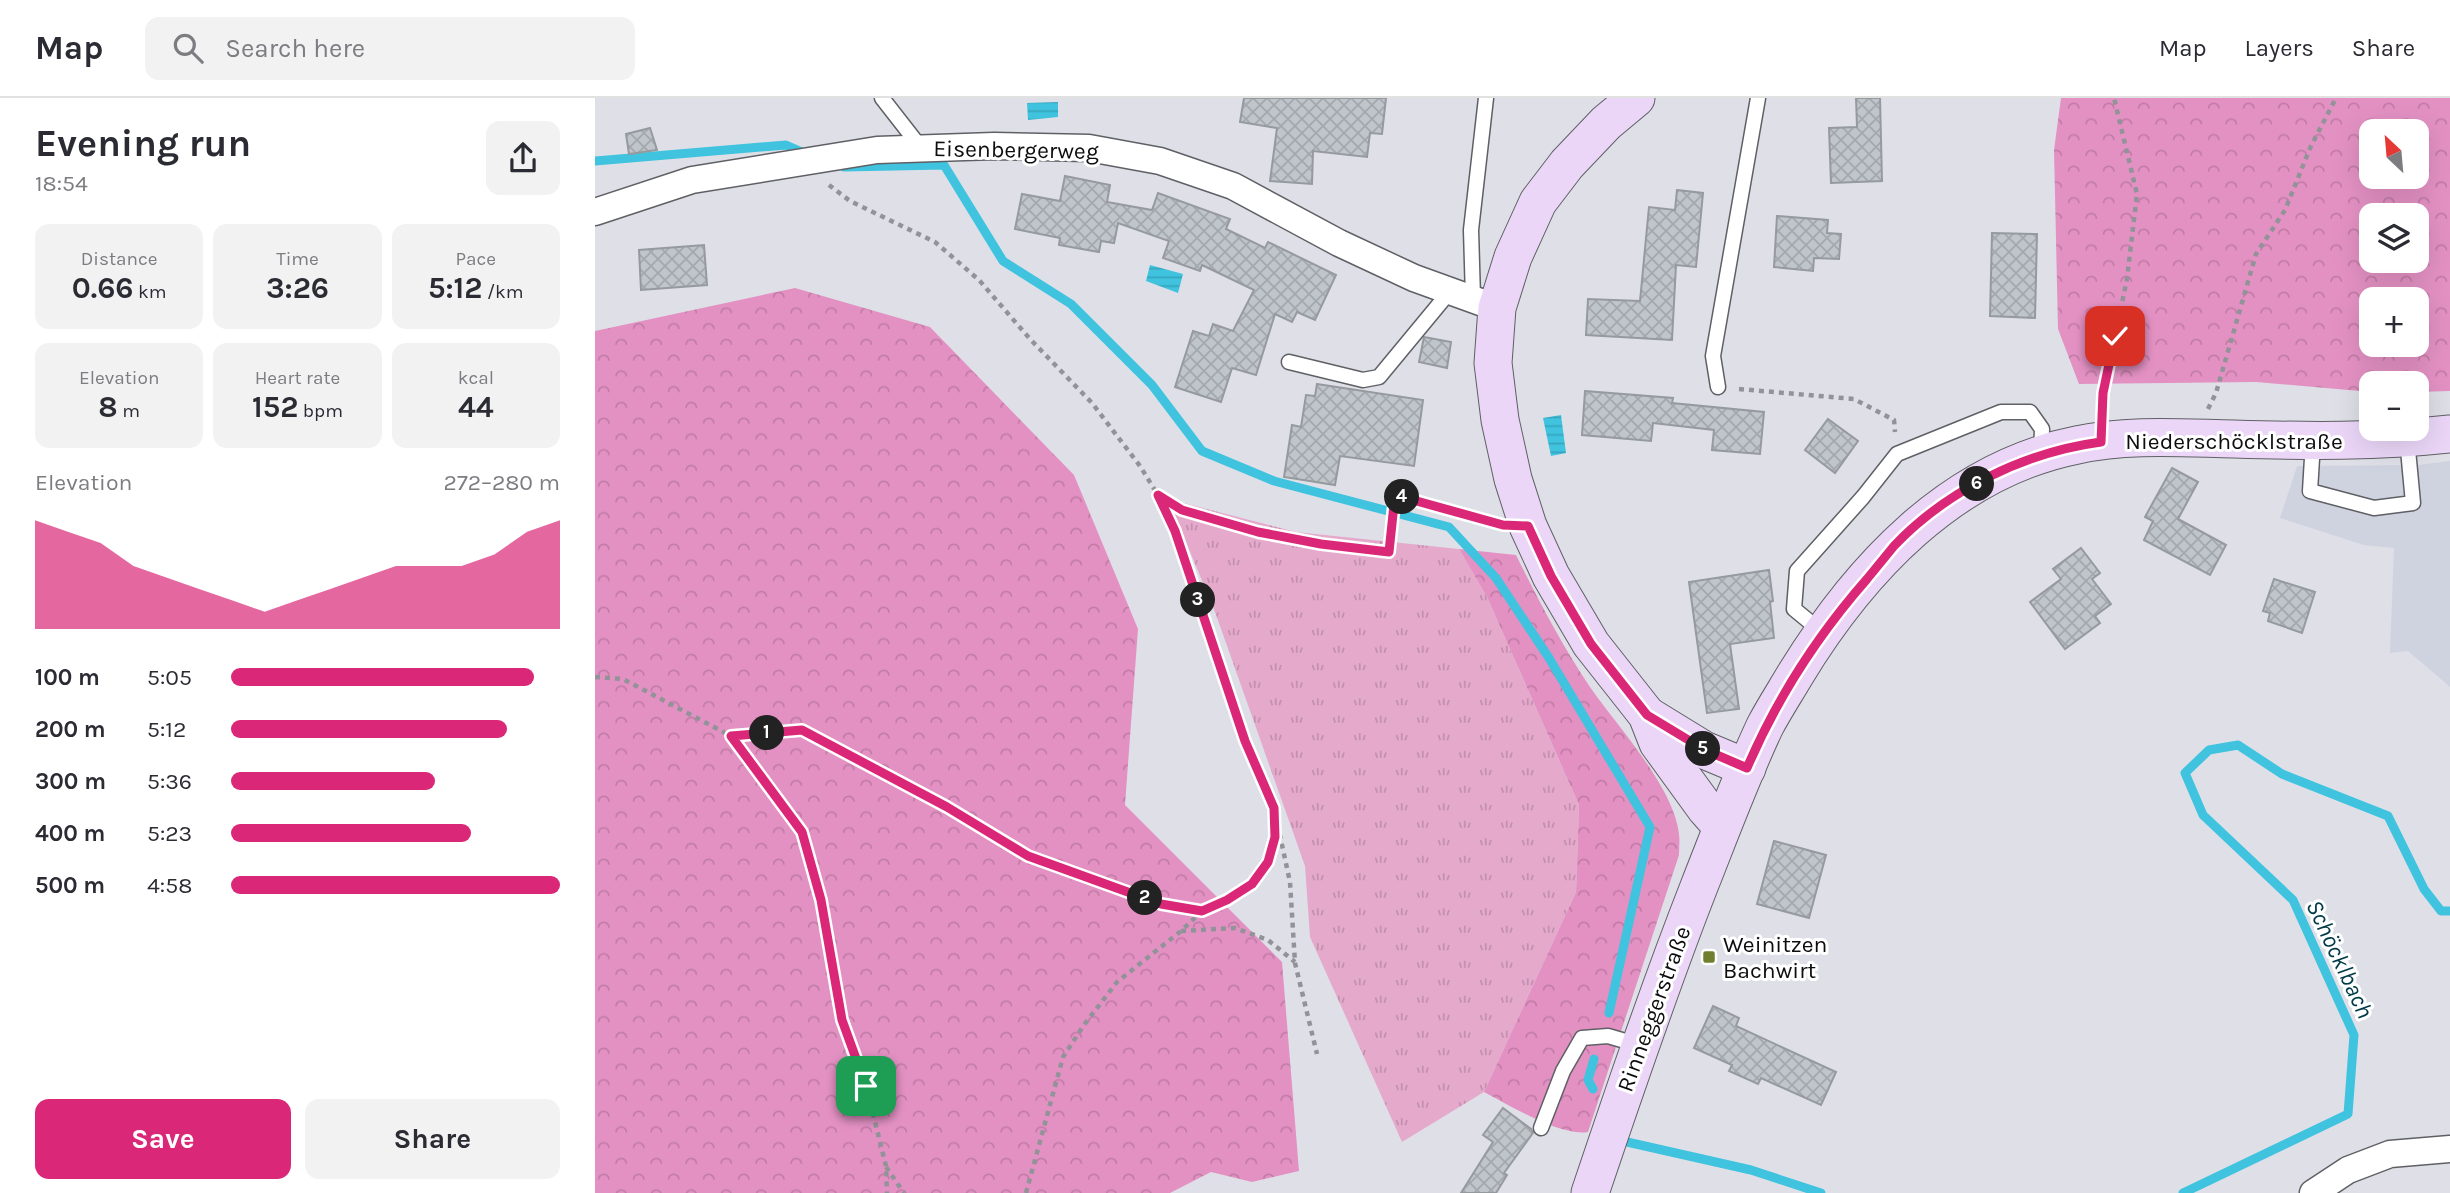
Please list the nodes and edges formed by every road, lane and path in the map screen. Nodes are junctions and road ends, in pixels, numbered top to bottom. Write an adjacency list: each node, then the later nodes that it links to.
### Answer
1 (882, 98): 7 (lane)
2 (1486, 98): 10 (lane)
3 (1636, 98): 10 (main road)
4 (1758, 98): 12 (lane)
5 (2114, 98): 19 (path)
6 (2336, 98): 15 (path)
7 (921, 148): 8 (street, Eisenbergerweg); 10 (street, Eisenbergerweg)
8 (814, 160): 9 (street, Eisenbergerweg); 22 (path)
9 (595, 212)
10 (1473, 299): 11 (lane); 23 (main road)
11 (1289, 362)
12 (1718, 387): 20 (path)
13 (2450, 434): 14 (main road, Niederschöcklstraße)
14 (2429, 436)
15 (2193, 437): 17 (main road, Niederschöcklstraße); 19 (main road, Niederschöcklstraße)
16 (2359, 440): 17 (main road, Niederschöcklstraße)
17 (2313, 441): 18 (lane)
18 (2407, 441)
19 (2101, 442): 21 (main road, Niederschöcklstraße)
20 (1897, 454): 21 (lane); 24 (lane)
21 (2041, 455): 24 (main road, Niederschöcklstraße)
22 (1158, 495): 23 (path); 29 (path)
23 (1528, 526): 26 (main road)
24 (1823, 632): 28 (main road, Niederschöcklstraße)
25 (595, 677): 27 (path)
26 (1647, 715): 28 (main road); 30 (main road)
27 (731, 736): 31 (path); 38 (path)
28 (1747, 768): 30 (main road, Rinneggerstraße)
29 (1274, 808): 31 (path); 33 (path)
30 (1722, 827): 34 (main road, Rinneggerstraße)
31 (1202, 911): 32 (path)
32 (1181, 931): 33 (path); 41 (path)
33 (1295, 963): 35 (path)
34 (1640, 1045): 36 (lane); 42 (main road, Rinneggerstraße)
35 (1317, 1054)
36 (1541, 1128)
37 (2450, 1149): 43 (street)
38 (886, 1166): 39 (path); 40 (path)
39 (887, 1193)
40 (904, 1193)
41 (1026, 1193)
42 (1590, 1193)
43 (2313, 1193)

